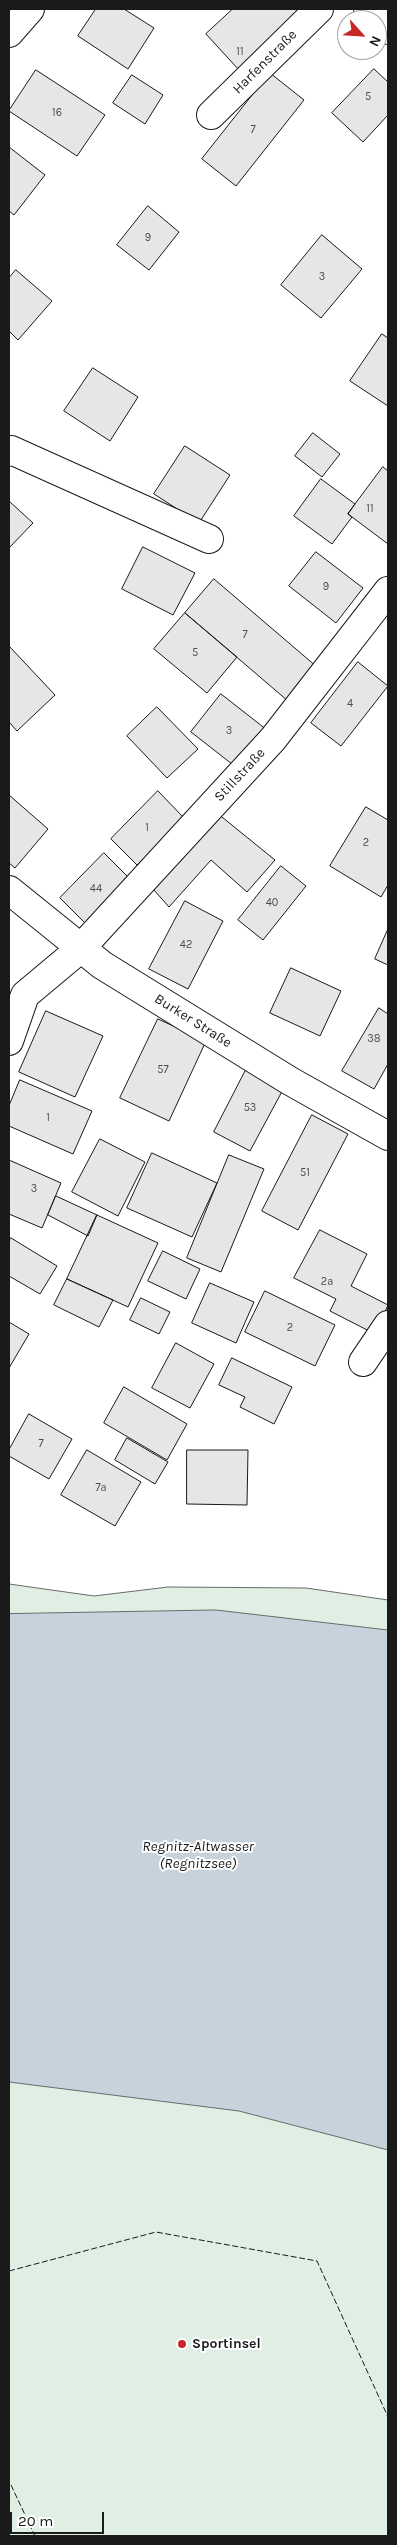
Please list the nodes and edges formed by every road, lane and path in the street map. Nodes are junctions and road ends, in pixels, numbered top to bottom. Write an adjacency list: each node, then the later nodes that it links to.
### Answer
1 (30, 9): 5 (street)
2 (319, 9): 6 (street, Harfenstraße)
3 (368, 9): 4 (street)
4 (388, 30)
5 (9, 33)
6 (211, 115)
7 (9, 452): 8 (street)
8 (210, 539)
9 (388, 591): 11 (street, Stillstraße)
10 (9, 890): 11 (street, Burker Straße)
11 (80, 949): 12 (street, Stillstraße); 14 (street, Burker Straße)
12 (17, 995): 13 (street)
13 (9, 1041)
14 (388, 1136)
15 (388, 1325): 16 (street)
16 (363, 1362)

